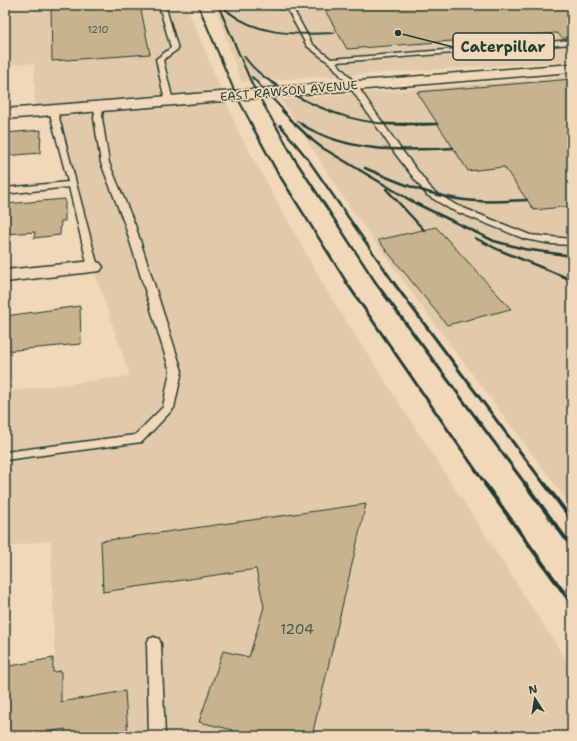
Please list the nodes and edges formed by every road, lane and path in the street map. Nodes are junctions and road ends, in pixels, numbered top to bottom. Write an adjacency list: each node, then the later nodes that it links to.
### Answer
1 (162, 5): 7 (lane)
2 (288, 5): 4 (lane)
3 (572, 42): 4 (lane)
4 (329, 61): 6 (lane)
5 (572, 68): 6 (main road, EAST RAWSON AVENUE)
6 (353, 86): 7 (main road, EAST RAWSON AVENUE); 13 (lane)
7 (169, 101): 8 (main road, EAST RAWSON AVENUE)
8 (99, 107): 9 (main road, EAST RAWSON AVENUE); 16 (lane)
9 (52, 110): 10 (main road, EAST RAWSON AVENUE); 11 (lane)
10 (5, 114)
11 (73, 184): 12 (lane); 14 (lane)
12 (5, 191)
13 (572, 242)
14 (93, 267): 15 (main road)
15 (5, 276)
16 (5, 456)
17 (154, 644): 18 (lane)
18 (157, 736)

